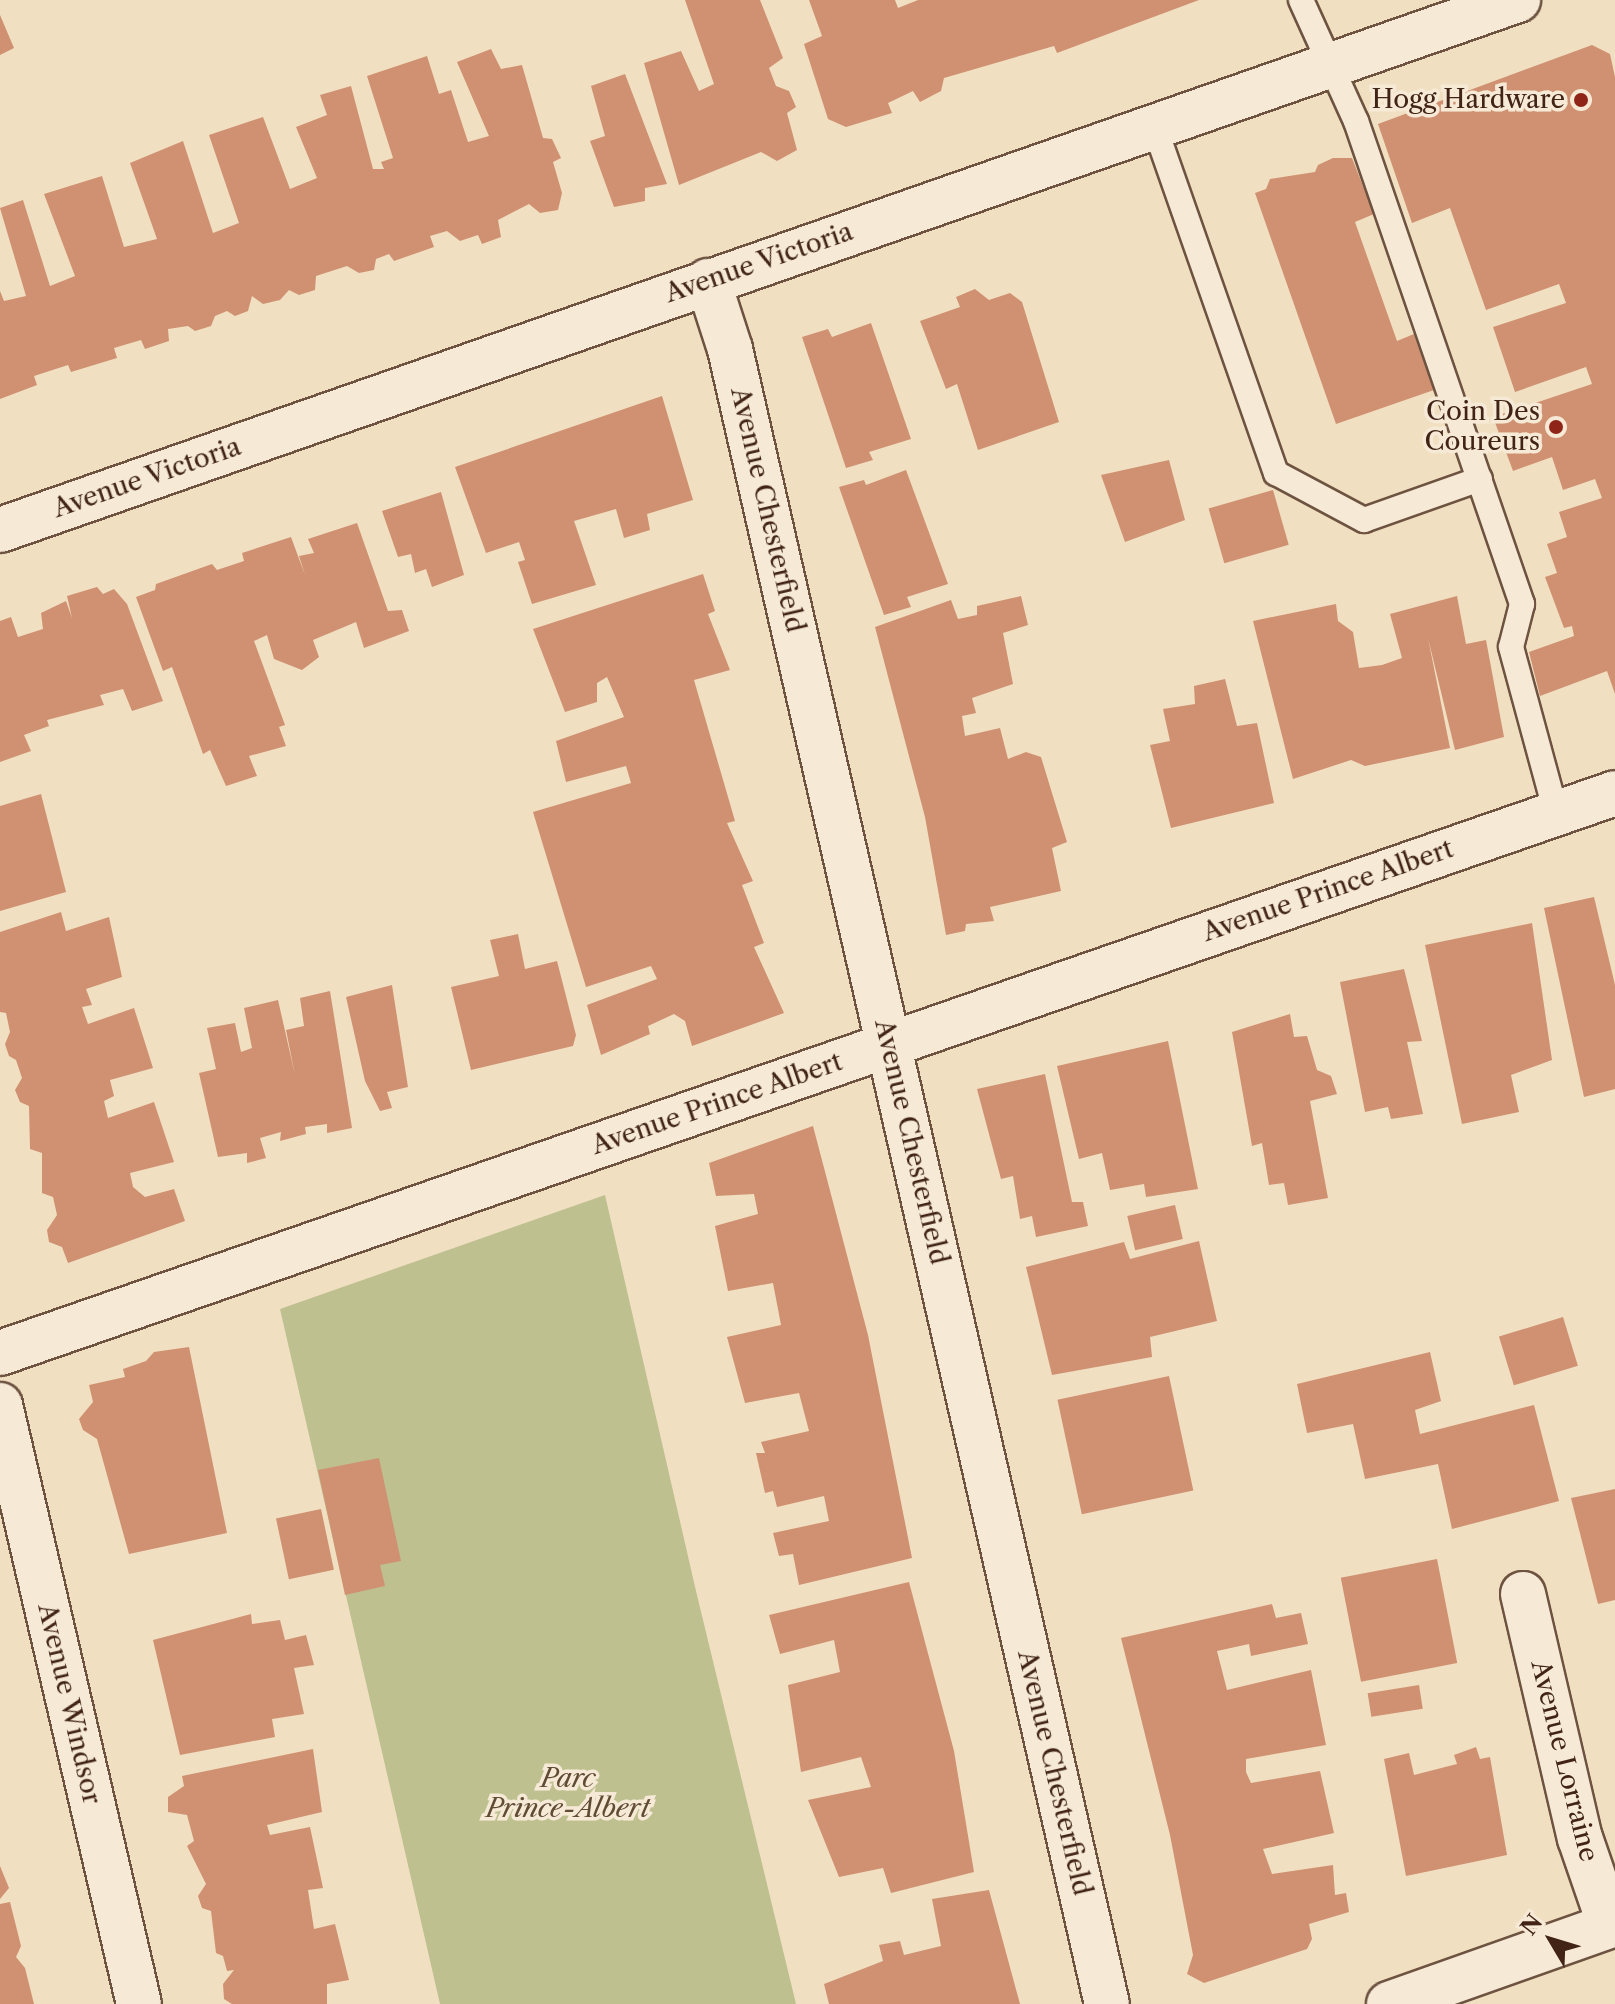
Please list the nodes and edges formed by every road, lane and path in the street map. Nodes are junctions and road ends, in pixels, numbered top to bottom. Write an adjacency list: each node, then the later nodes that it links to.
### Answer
1 (1301, 0): 3 (lane)
2 (1518, 0): 3 (street, Avenue Victoria)
3 (1329, 64): 4 (street, Avenue Victoria); 6 (lane)
4 (1154, 125): 5 (street, Avenue Victoria); 6 (lane)
5 (708, 281): 7 (street, Avenue Victoria); 10 (street, Avenue Chesterfield)
6 (1480, 479): 9 (lane)
7 (0, 530)
8 (1615, 793): 9 (street, Avenue Prince Albert)
9 (1556, 813): 10 (street, Avenue Prince Albert)
10 (889, 1043): 11 (street, Avenue Prince Albert); 16 (street, Avenue Chesterfield)
11 (0, 1353)
12 (0, 1405): 15 (street, Avenue Windsor)
13 (1523, 1594): 14 (street, Avenue Lorraine)
14 (1613, 1925): 17 (street)
15 (139, 2004)
16 (1107, 2004)
17 (1389, 2004)

